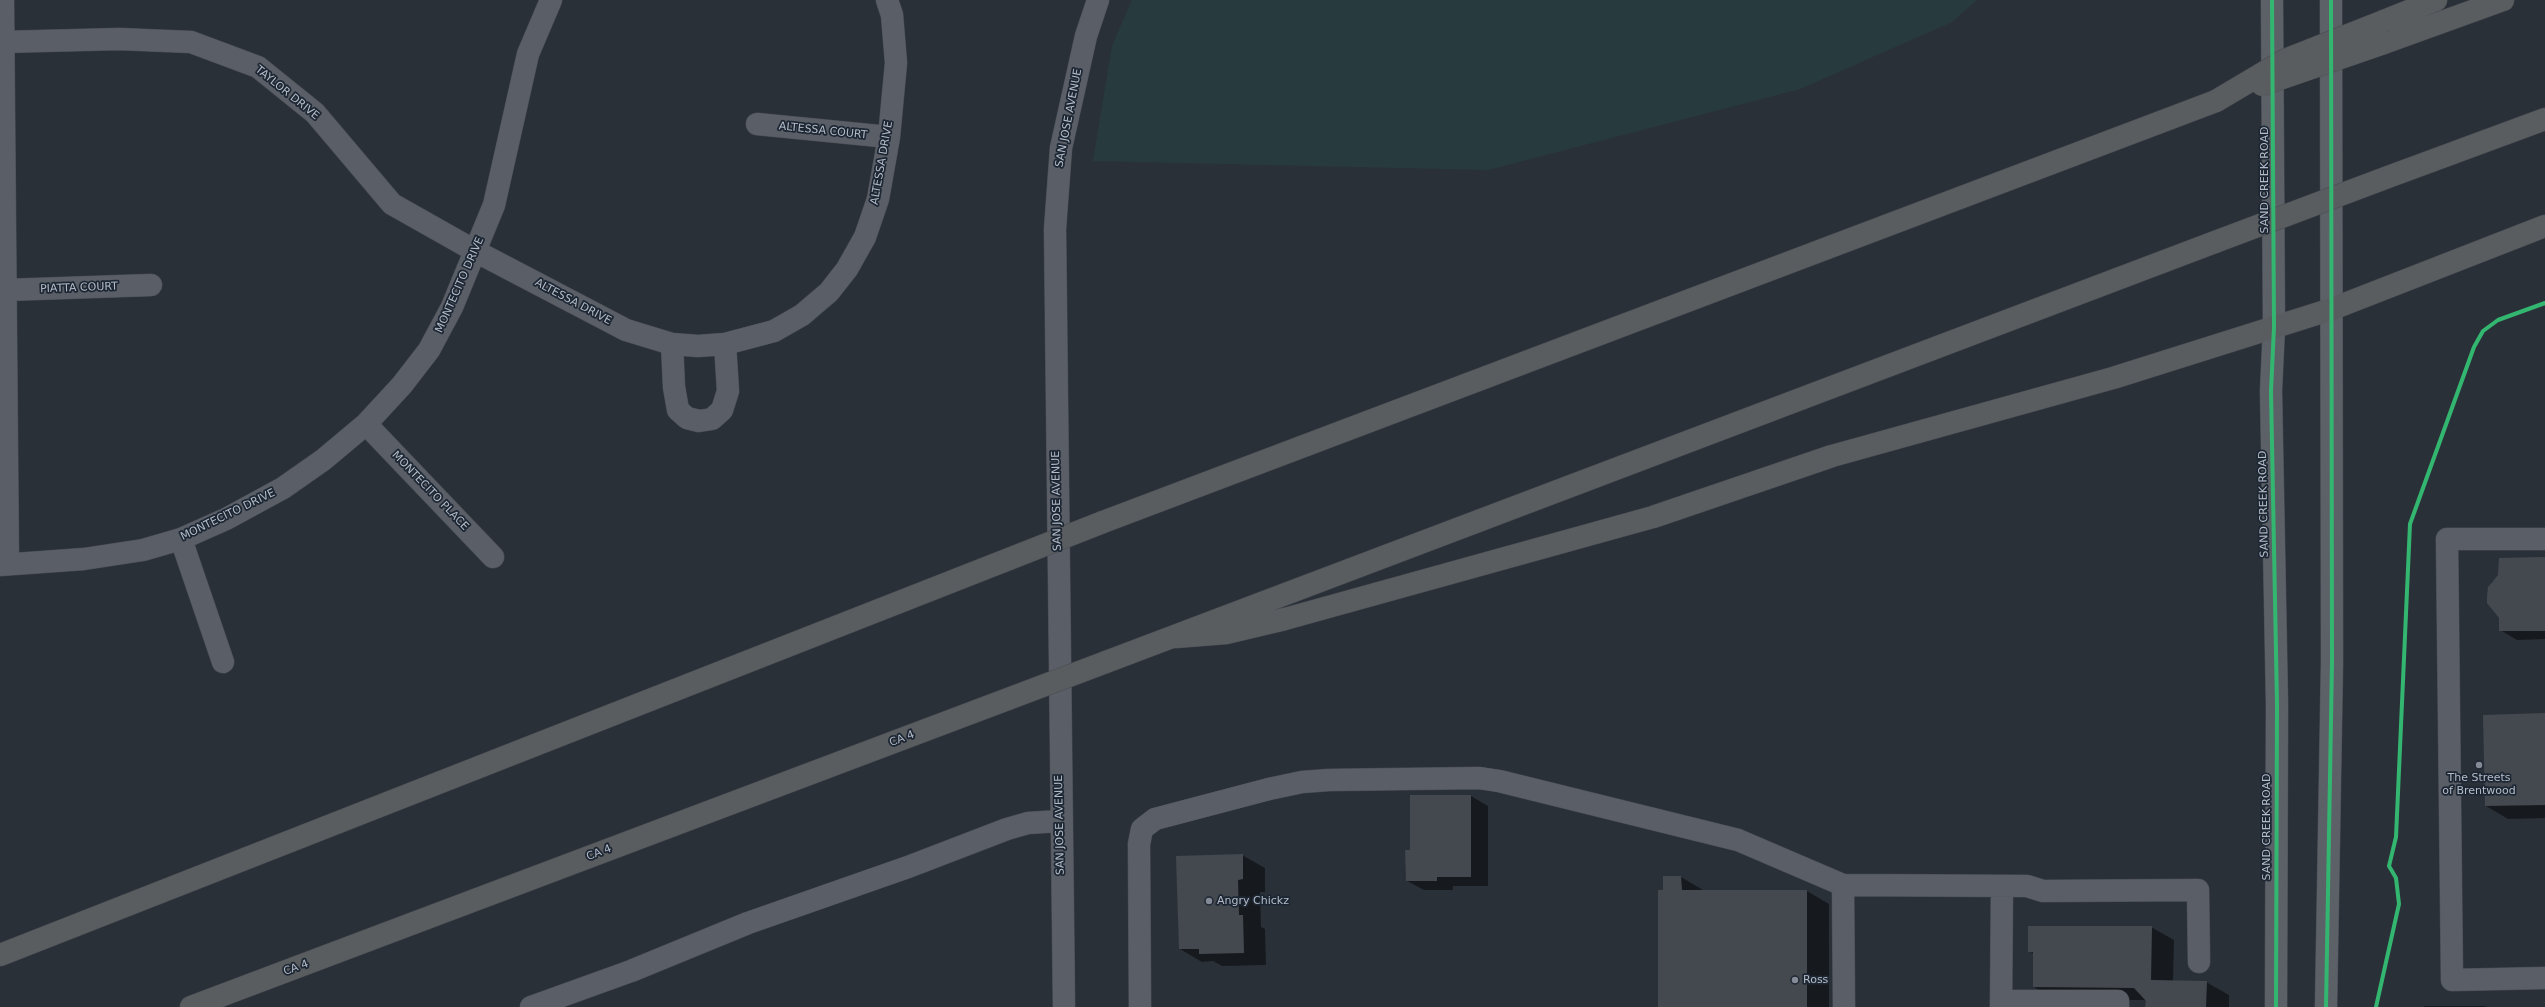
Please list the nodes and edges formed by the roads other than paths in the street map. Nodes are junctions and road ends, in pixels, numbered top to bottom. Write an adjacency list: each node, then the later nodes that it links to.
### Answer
1 (3, 0): 9 (street)
2 (551, 0): 15 (street, MONTECITO DRIVE)
3 (887, 0): 13 (street, ALTESSA DRIVE)
4 (1098, 0): 29 (street, SAN JOSE AVENUE)
5 (2272, 0): 19 (main road, SAND CREEK ROAD)
6 (2331, 0): 18 (main road)
7 (2436, 0): 10 (highway, bridge)
8 (2503, 0): 10 (highway, bridge)
9 (3, 42): 15 (street, TAYLOR DRIVE); 17 (street)
10 (2216, 101): 32 (highway, bridge)
11 (2545, 119): 27 (highway, CA 4, bridge)
12 (757, 124): 13 (street, ALTESSA COURT)
13 (889, 137): 21 (street, ALTESSA DRIVE)
14 (2545, 226): 18 (highway)
15 (477, 252): 20 (street, ALTESSA DRIVE); 22 (street, MONTECITO DRIVE)
16 (151, 285): 17 (street, PIATTA COURT)
17 (6, 290): 26 (street)
18 (2332, 309): 19 (highway); 43 (main road)
19 (2274, 327): 27 (highway); 42 (main road, SAND CREEK ROAD)
20 (672, 344): 21 (street, ALTESSA DRIVE); 21 (street)
21 (725, 344)
22 (366, 424): 23 (street, MONTECITO DRIVE); 25 (street, MONTECITO PLACE)
23 (181, 539): 26 (street, MONTECITO DRIVE); 28 (street)
24 (2545, 539): 34 (street)
25 (493, 557)
26 (4, 564)
27 (1176, 637): 36 (highway, CA 4 / CA 4, bridge)
28 (223, 662)
29 (1060, 821): 37 (street); 38 (street, SAN JOSE AVENUE)
30 (1842, 885): 31 (street); 39 (street); 40 (street)
31 (2002, 886): 33 (street); 35 (street)
32 (0, 955)
33 (2198, 962)
34 (2545, 978)
35 (2001, 1004): 41 (street)
36 (191, 1007)
37 (531, 1007)
38 (1064, 1007)
39 (1140, 1007)
40 (1844, 1007)
41 (2118, 1007)
42 (2276, 1007)
43 (2326, 1007)

